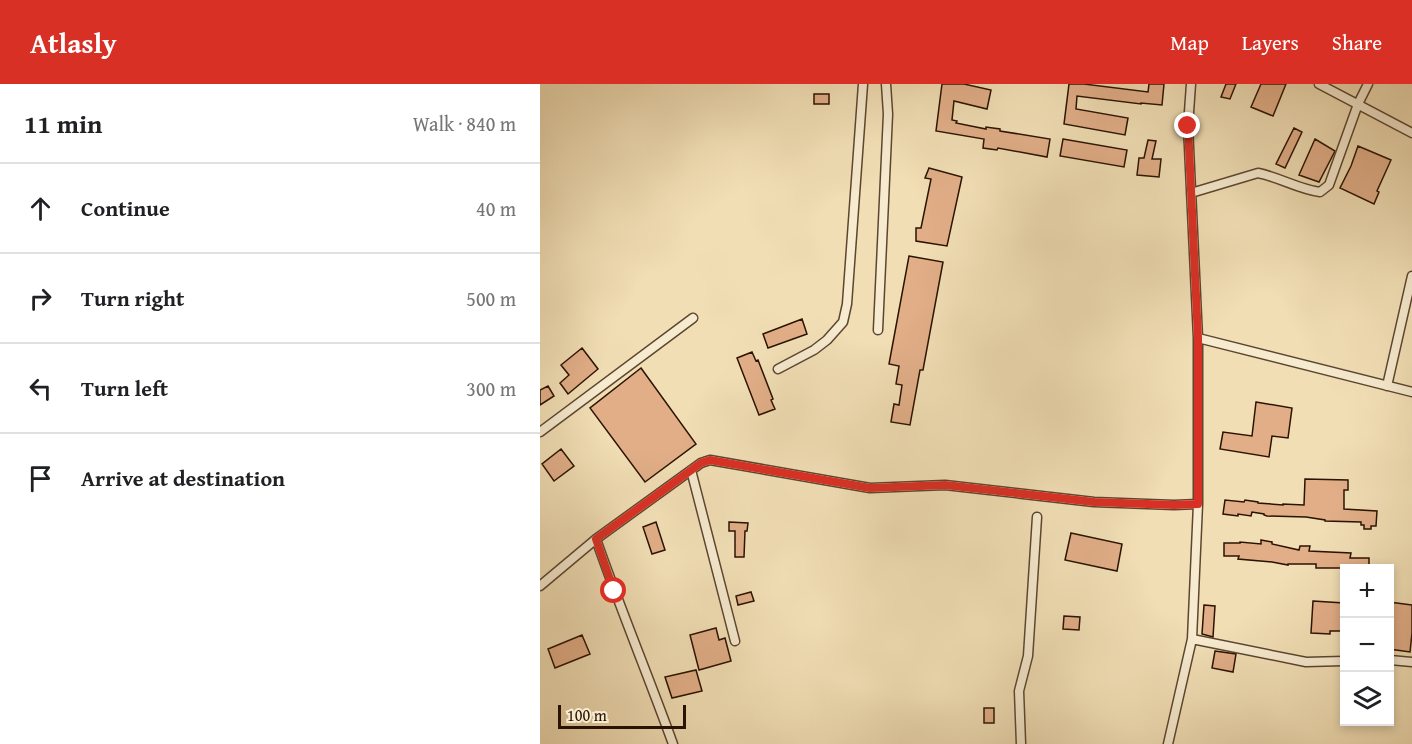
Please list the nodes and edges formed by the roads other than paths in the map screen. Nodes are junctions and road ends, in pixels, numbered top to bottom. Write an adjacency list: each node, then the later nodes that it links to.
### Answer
1 (863, 84): 13 (street)
2 (886, 84): 11 (street)
3 (1191, 84): 8 (street)
4 (1319, 84): 6 (street)
5 (1368, 84): 6 (street)
6 (1358, 104): 7 (street); 8 (street)
7 (1412, 133)
8 (1191, 193): 12 (street)
9 (1412, 276): 14 (street)
10 (693, 318): 16 (street)
11 (878, 330)
12 (1198, 338): 14 (street); 18 (street)
13 (778, 369)
14 (1387, 386): 15 (street)
15 (1412, 392)
16 (540, 432)
17 (691, 470): 18 (street); 20 (street); 23 (street)
18 (1198, 504): 22 (street)
19 (1037, 518): 28 (street)
20 (596, 539): 21 (street); 27 (street)
21 (540, 586)
22 (1192, 639): 25 (street); 29 (street)
23 (735, 641)
24 (1394, 660): 26 (street)
25 (1340, 661)
26 (1412, 662)
27 (673, 744)
28 (1022, 744)
29 (1168, 744)

